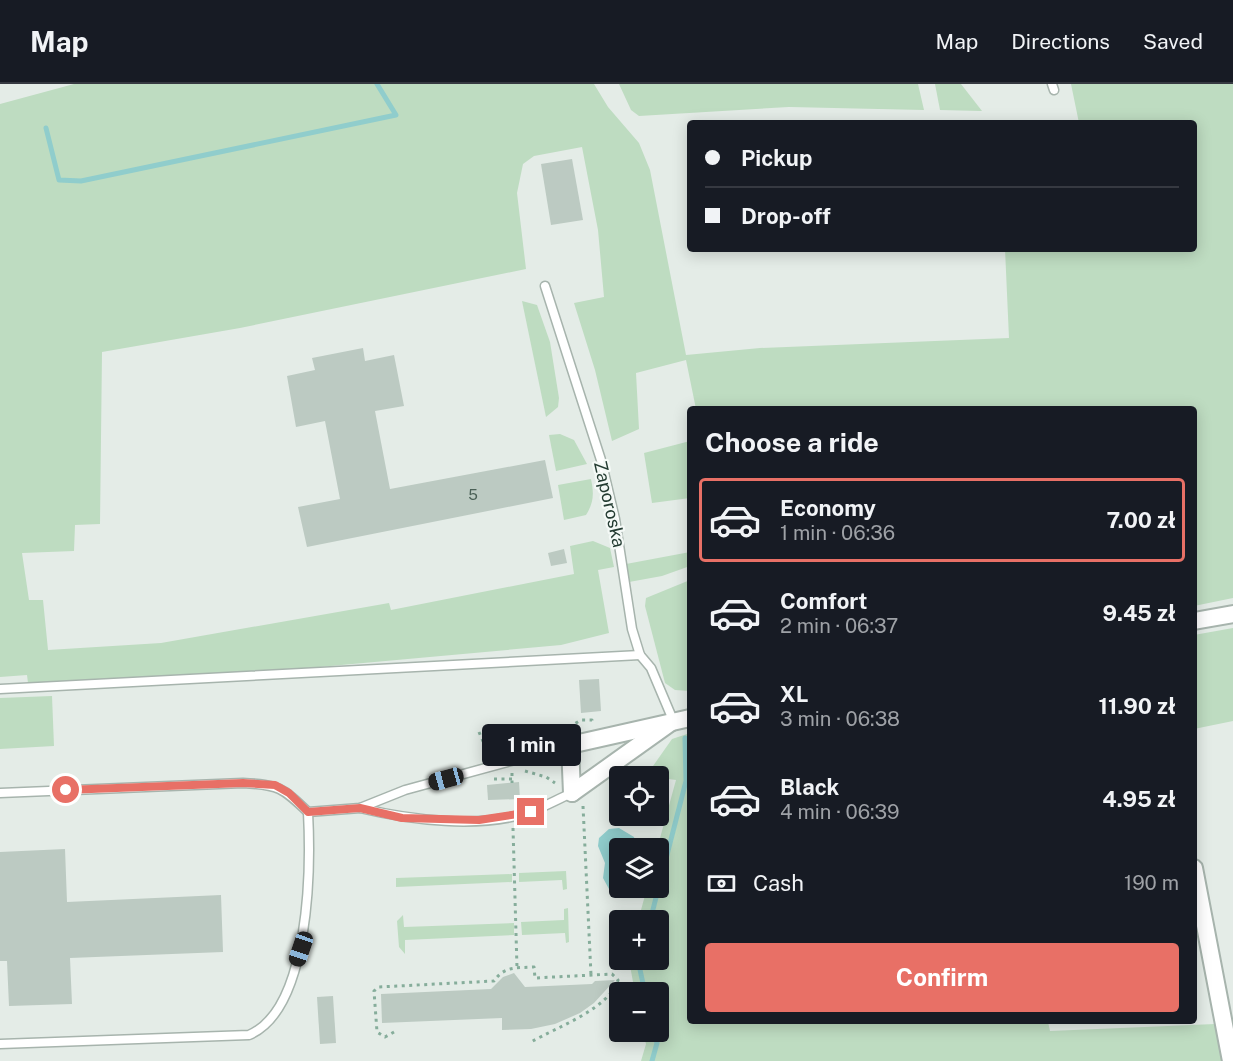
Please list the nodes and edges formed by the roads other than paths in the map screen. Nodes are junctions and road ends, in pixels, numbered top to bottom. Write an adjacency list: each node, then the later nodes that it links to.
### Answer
1 (545, 286): 4 (lane, Zaporoska)
2 (1233, 614): 3 (street)
3 (1197, 620)
4 (640, 655): 5 (lane); 7 (lane, Zaporoska)
5 (0, 689)
6 (687, 718): 7 (street)
7 (673, 720): 8 (street); 10 (street)
8 (570, 745): 10 (street); 11 (lane)
9 (0, 793): 12 (lane)
10 (572, 793): 11 (lane)
11 (360, 808): 12 (lane)
12 (308, 812): 14 (lane)
13 (1197, 884): 15 (street)
14 (0, 1044)
15 (1231, 1061)

